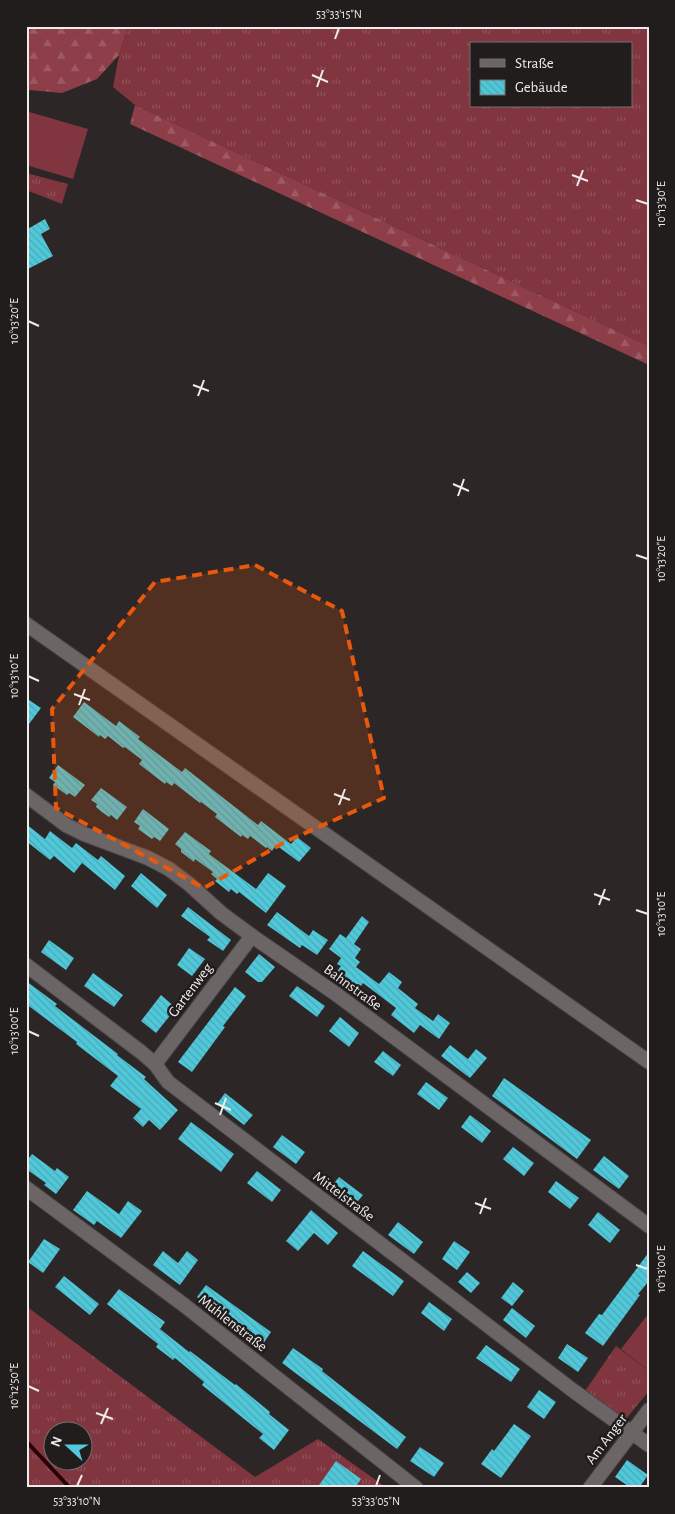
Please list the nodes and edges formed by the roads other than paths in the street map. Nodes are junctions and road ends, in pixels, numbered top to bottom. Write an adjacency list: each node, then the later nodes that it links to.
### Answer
1 (26, 624): 5 (street)
2 (26, 795): 3 (street, Bahnstraße)
3 (252, 936): 6 (street, Gartenweg); 8 (street, Bahnstraße)
4 (26, 964): 6 (street, Mittelstraße)
5 (649, 1062)
6 (155, 1064): 10 (street, Mittelstraße)
7 (26, 1188): 12 (street, Mühlenstraße)
8 (649, 1226)
9 (649, 1410): 10 (street, Am Anger)
10 (632, 1432): 11 (street, Mittelstraße); 13 (street, Am Anger)
11 (649, 1444)
12 (416, 1488)
13 (590, 1488)

